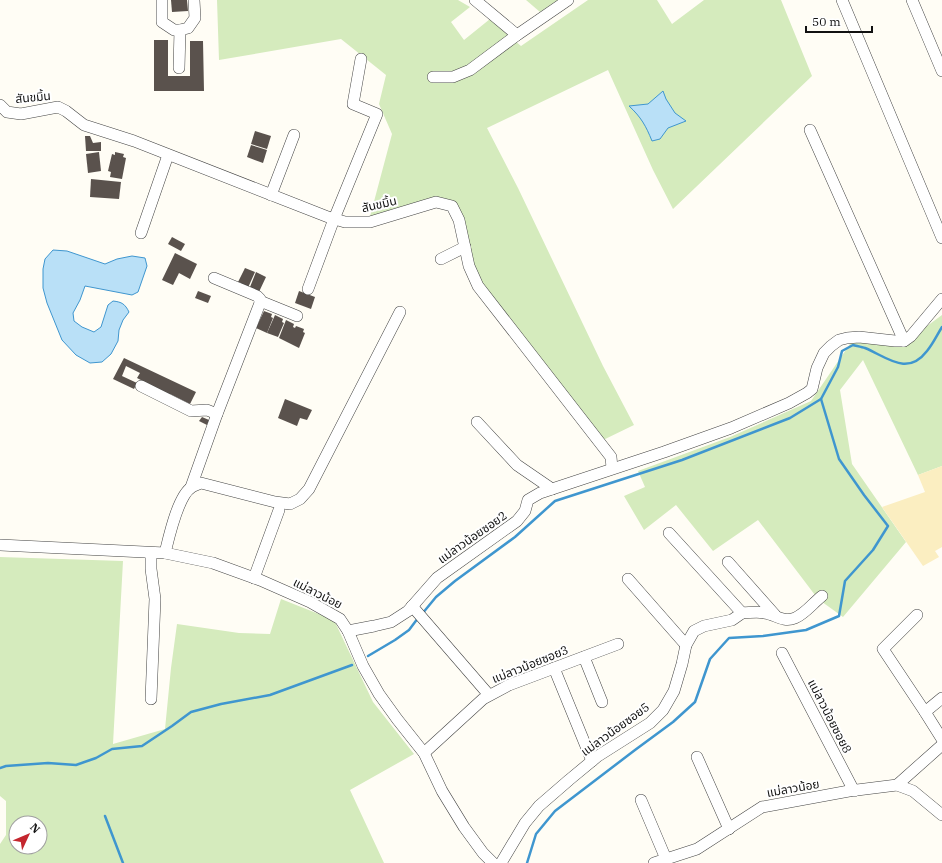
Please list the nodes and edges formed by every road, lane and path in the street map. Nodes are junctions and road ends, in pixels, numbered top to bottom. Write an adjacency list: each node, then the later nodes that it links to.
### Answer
1 (162, 0): 7 (street)
2 (194, 0): 7 (street)
3 (475, 0): 8 (street)
4 (568, 0): 8 (street)
5 (842, 0): 20 (street)
6 (912, 0): 11 (street)
7 (180, 30): 10 (street)
8 (517, 35): 12 (street)
9 (361, 59): 18 (street)
10 (179, 68)
11 (942, 71)
12 (433, 77)
13 (0, 105): 16 (street, สันขมิ้น)
14 (810, 130): 29 (street)
15 (294, 134): 17 (street)
16 (168, 155): 17 (street, สันขมิ้น); 19 (street)
17 (271, 195): 18 (street, สันขมิ้น)
18 (334, 219): 21 (street, สันขมิ้น); 24 (street)
19 (141, 233)
20 (942, 238)
21 (465, 247): 22 (street); 33 (street, สันขมิ้น)
22 (441, 259)
23 (214, 278): 26 (street)
24 (308, 289)
25 (942, 299): 29 (street)
26 (260, 301): 28 (street); 31 (street)
27 (400, 312): 34 (street)
28 (297, 316)
29 (904, 340): 33 (street, แม่ลาวน้อยซอย2)
30 (141, 386): 31 (street)
31 (217, 414): 34 (street)
32 (477, 422): 35 (street)
33 (612, 468): 35 (street, แม่ลาวน้อยซอย2)
34 (192, 487): 40 (street)
35 (552, 489): 45 (street, แม่ลาวน้อยซอย2)
36 (278, 510): 42 (street)
37 (669, 533): 46 (street)
38 (0, 545): 39 (street, แม่ลาวน้อย)
39 (151, 552): 40 (street, แม่ลาวน้อย); 57 (street)
40 (165, 553): 42 (street, แม่ลาวน้อย)
41 (728, 562): 48 (street)
42 (254, 578): 49 (street, แม่ลาวน้อย)
43 (628, 579): 51 (street)
44 (822, 596): 48 (street)
45 (412, 606): 49 (street, แม่ลาวน้อยซอย2); 55 (street)
46 (742, 613): 48 (street); 51 (street, แม่ลาวน้อยซอย5)
47 (917, 615): 59 (street)
48 (776, 617)
49 (348, 631): 62 (street, แม่ลาวน้อย)
50 (618, 644): 53 (street, แม่ลาวน้อยซอย3)
51 (686, 645): 64 (street, แม่ลาวน้อยซอย5)
52 (782, 652): 66 (street, แม่ลาวน้อยซอย8)
53 (584, 657): 54 (street, แม่ลาวน้อยซอย3); 58 (street)
54 (554, 668): 55 (street, แม่ลาวน้อยซอย3); 64 (street)
55 (489, 695): 62 (street, แม่ลาวน้อยซอย3)
56 (942, 698): 59 (street)
57 (151, 699)
58 (602, 702)
59 (925, 712): 60 (street)
60 (942, 739)
61 (942, 745): 65 (street)
62 (424, 753): 71 (street, แม่ลาวน้อย)
63 (696, 757): 69 (street)
64 (592, 761): 72 (street, แม่ลาวน้อยซอย5)
65 (897, 786): 66 (street, แม่ลาวน้อย); 68 (street, แม่ลาวน้อย)
66 (854, 791): 69 (street, แม่ลาวน้อย)
67 (641, 800): 70 (street)
68 (942, 815)
69 (729, 828): 70 (street, แม่ลาวน้อย)
70 (666, 858): 73 (street, แม่ลาวน้อย)
71 (493, 863)
72 (501, 863)
73 (654, 863)

